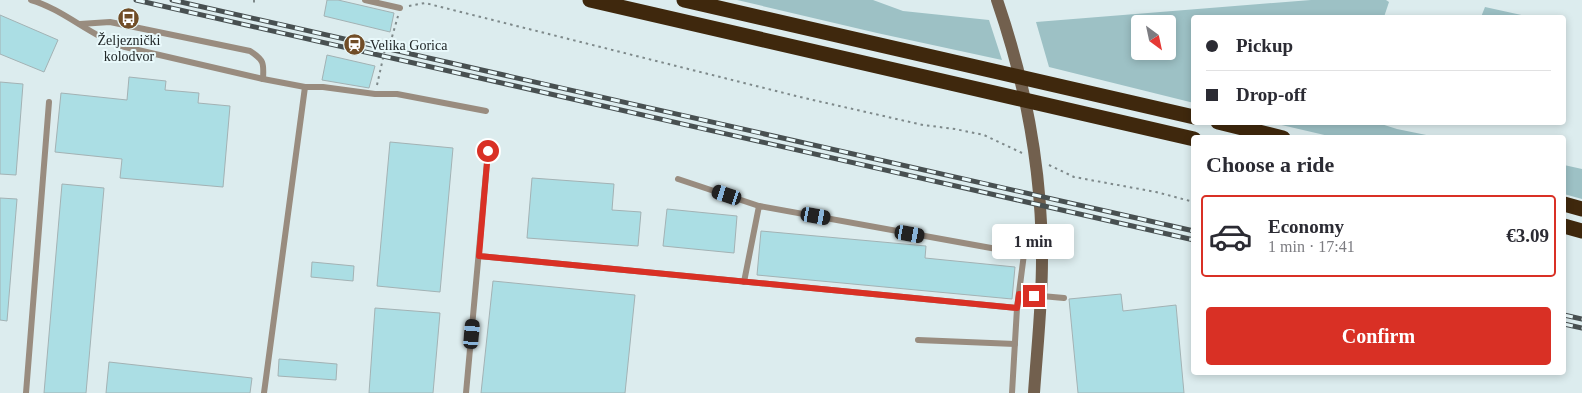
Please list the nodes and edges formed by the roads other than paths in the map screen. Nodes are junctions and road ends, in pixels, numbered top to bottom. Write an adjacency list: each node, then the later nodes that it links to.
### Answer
1 (31, 0): 7 (lane)
2 (365, 0): 6 (lane)
3 (590, 0): 15 (highway)
4 (684, 0): 12 (highway)
5 (997, 0): 34 (main road)
6 (400, 8)
7 (80, 24): 8 (lane); 8 (lane)
8 (263, 79): 9 (lane)
9 (305, 87): 11 (lane); 31 (lane)
10 (49, 102): 30 (lane)
11 (486, 111)
12 (1191, 116)
13 (1230, 125): 14 (highway)
14 (1271, 135)
15 (1191, 138)
16 (488, 151): 23 (lane)
17 (678, 179): 19 (lane)
18 (1566, 205): 20 (highway)
19 (759, 206): 24 (lane); 25 (lane)
20 (1582, 209)
21 (1566, 227): 22 (highway)
22 (1582, 231)
23 (479, 256): 24 (lane); 32 (lane)
24 (744, 282): 27 (lane)
25 (1019, 294): 26 (lane); 27 (lane)
26 (1064, 298)
27 (1017, 308): 29 (lane)
28 (918, 340): 29 (lane)
29 (1015, 344): 33 (lane)
30 (26, 393)
31 (264, 393)
32 (466, 393)
33 (1012, 393)
34 (1034, 393)

